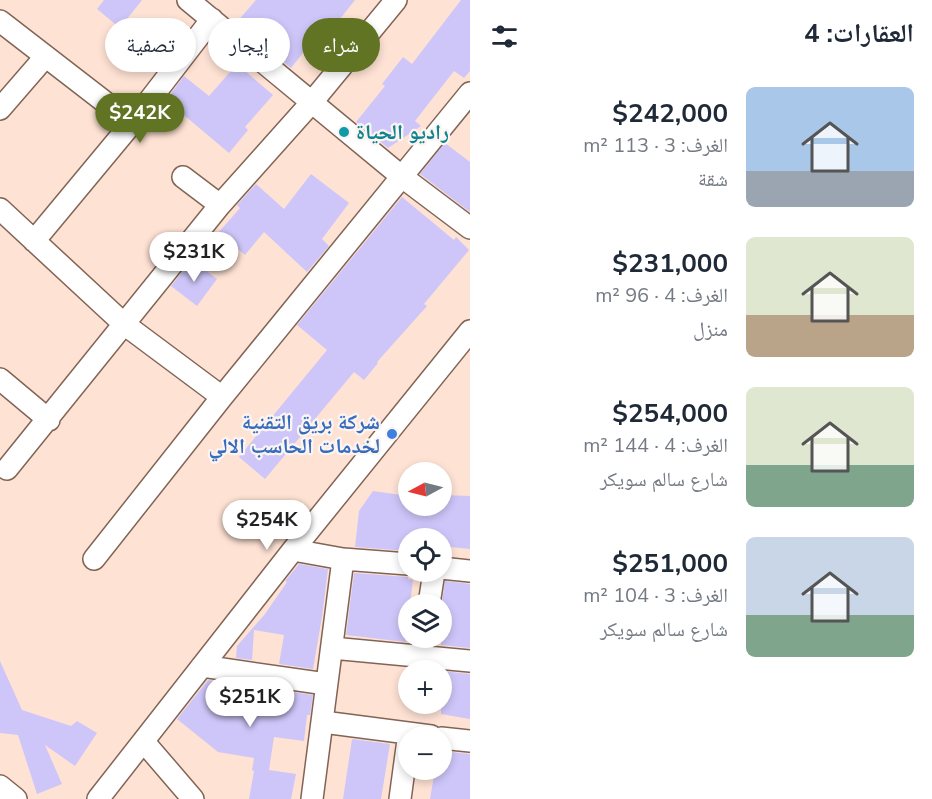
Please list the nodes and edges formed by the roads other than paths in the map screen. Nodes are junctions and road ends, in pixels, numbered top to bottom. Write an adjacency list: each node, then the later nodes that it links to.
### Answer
1 (188, 0): 3 (street)
2 (392, 1): 9 (street)
3 (211, 18)
4 (0, 21): 6 (street)
5 (208, 24): 11 (street)
6 (45, 57): 10 (street); 11 (street)
7 (276, 72): 9 (street)
8 (470, 93): 12 (street)
9 (312, 102): 12 (street); 14 (street)
10 (0, 110)
11 (132, 123): 17 (street)
12 (401, 176): 16 (street); 21 (street)
13 (183, 177): 14 (street)
14 (220, 205): 18 (street)
15 (0, 209): 17 (street)
16 (470, 228)
17 (34, 241): 18 (street)
18 (124, 324): 21 (street); 22 (street)
19 (470, 331): 24 (street)
20 (0, 379): 22 (street)
21 (222, 397): 26 (street)
22 (49, 420): 23 (street)
23 (7, 469)
24 (293, 550): 25 (street); 34 (street)
25 (343, 558): 27 (street); 31 (street)
26 (94, 559)
27 (398, 563)
28 (452, 569): 29 (street)
29 (470, 571)
30 (398, 647): 31 (street)
31 (332, 648): 35 (street)
32 (425, 648): 33 (street)
33 (470, 661)
34 (202, 666): 35 (street); 40 (street)
35 (326, 684): 36 (street)
36 (322, 722): 37 (street); 46 (street)
37 (398, 735)
38 (452, 739): 39 (street)
39 (470, 741)
40 (144, 742): 44 (street); 45 (street)
41 (402, 780): 47 (street)
42 (0, 786): 43 (street)
43 (16, 799)
44 (98, 799)
45 (193, 799)
46 (312, 799)
47 (400, 799)

